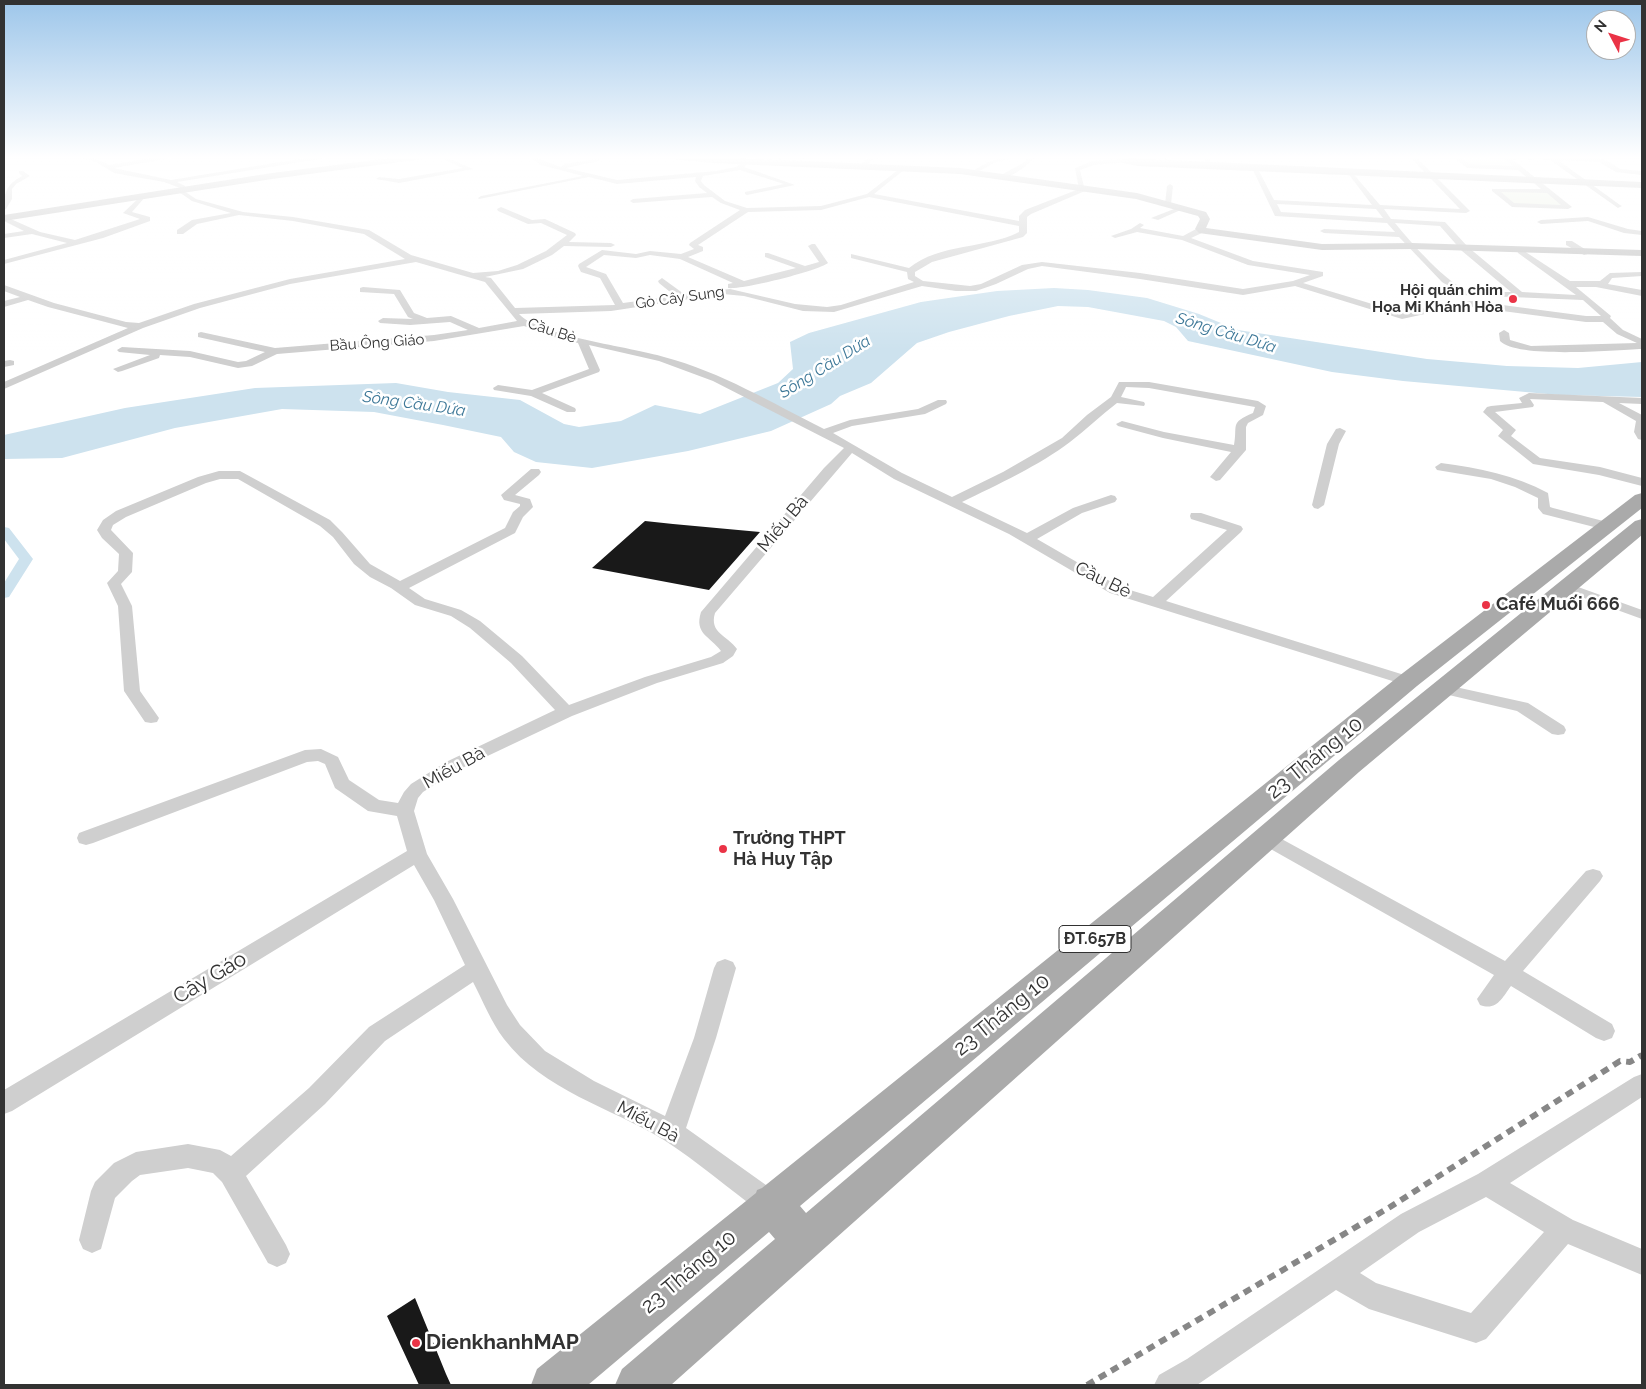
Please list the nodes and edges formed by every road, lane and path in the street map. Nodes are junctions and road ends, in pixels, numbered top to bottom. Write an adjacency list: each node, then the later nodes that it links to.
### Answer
1 (10, 221): 18 (street)
2 (142, 221): 25 (street)
3 (206, 221): 19 (street)
4 (309, 221): 38 (street, Cầu Bè)
5 (528, 221): 27 (street)
6 (730, 221): 37 (street)
7 (1005, 221): 15 (street)
8 (1022, 221): 15 (street)
9 (1203, 221): 16 (street)
10 (1386, 221): 11 (street)
11 (1389, 221): 21 (street); 31 (street)
12 (1561, 221): 14 (street)
13 (1596, 221): 20 (street)
14 (1541, 222)
15 (1022, 224): 41 (street)
16 (1201, 230): 24 (street); 30 (street)
17 (1324, 231): 21 (street)
18 (32, 232): 22 (street); 25 (street)
19 (180, 232)
20 (1642, 233)
21 (1401, 235): 30 (street)
22 (4, 236)
23 (1115, 236): 24 (street)
24 (1184, 238): 46 (street)
25 (78, 242): 39 (street)
26 (1569, 243): 33 (street)
27 (562, 244): 28 (street); 43 (street)
28 (611, 246)
29 (812, 246): 40 (street)
30 (1412, 246): 31 (street); 53 (street)
31 (1465, 249): 32 (street); 53 (street)
32 (1521, 251): 33 (street); 48 (street)
33 (1587, 252): 34 (street)
34 (1642, 253)
35 (768, 255): 40 (street)
36 (854, 256): 41 (street)
37 (682, 257): 47 (street); 59 (street)
38 (417, 259): 43 (street, Cầu Bè); 65 (street)
39 (4, 262)
40 (805, 269): 47 (street)
41 (910, 271): 45 (street)
42 (1642, 274): 49 (street)
43 (474, 275): 60 (street, Cầu Bè)
44 (662, 280): 56 (street)
45 (921, 282): 46 (street); 52 (street, Gò Cây Sung)
46 (1295, 283): 61 (street)
47 (743, 284): 52 (street)
48 (1568, 284): 49 (street); 57 (street)
49 (1596, 284): 54 (street)
50 (4, 288): 55 (street)
51 (363, 290): 62 (street, Bầu Ông Giáo)
52 (736, 291): 56 (street, Gò Cây Sung)
53 (1520, 295): 57 (street)
54 (1641, 295)
55 (28, 297): 58 (street); 65 (street)
56 (682, 297): 59 (street, Gò Cây Sung)
57 (1586, 298): 61 (street)
58 (4, 304)
59 (621, 307): 60 (street, Gò Cây Sung)
60 (514, 311): 64 (street, Cầu Bè)
61 (1605, 319): 70 (street)
62 (426, 320): 63 (street, Bầu Ông Giáo); 66 (street, Bầu Ông Giáo)
63 (383, 321)
64 (524, 323): 66 (street, Bầu Ông Giáo); 69 (street, Cầu Bè)
65 (140, 326): 76 (street)
66 (479, 331): 73 (street, Bầu Ông Giáo)
67 (1504, 333): 71 (street)
68 (202, 336): 73 (street, Bầu Ông Giáo)
69 (582, 341): 78 (street); 88 (street, Cầu Bè)
70 (1642, 342)
71 (1642, 346)
72 (122, 350): 74 (street, Bầu Ông Giáo)
73 (275, 351): 74 (street, Bầu Ông Giáo)
74 (168, 352): 75 (street)
75 (118, 369)
76 (4, 386)
77 (498, 388): 78 (street)
78 (533, 393): 84 (street)
79 (1115, 399): 83 (street); 91 (street); 98 (street)
80 (1606, 401): 81 (street); 85 (street); 95 (street)
81 (1642, 401)
82 (942, 402): 88 (street)
83 (1140, 404)
84 (571, 410)
85 (1642, 419): 89 (street)
86 (1122, 424): 91 (street)
87 (1340, 430): 99 (street)
88 (822, 431): 90 (street, Cầu Bè)
89 (1642, 437)
90 (851, 447): 98 (street, Cầu Bè); 110 (street, Miếu Bà)
91 (1240, 450): 94 (street)
92 (1440, 467): 102 (street)
93 (535, 472): 104 (street)
94 (1216, 477)
95 (1642, 482)
96 (1111, 499): 103 (street)
97 (1642, 499): 102 (main road, 23 Tháng 10 / ĐT.657B)
98 (952, 502): 103 (street, Cầu Bè)
99 (1318, 505)
100 (1196, 516): 106 (street)
101 (1642, 525): 105 (main road, 23 Tháng 10 / ĐT.657B)
102 (1606, 526): 108 (main road, 23 Tháng 10 / ĐT.657B)
103 (1027, 539): 106 (street, Cầu Bè)
104 (399, 587): 110 (street); 111 (street)
105 (1567, 587): 107 (street); 109 (main road, 23 Tháng 10 / ĐT.657B)
106 (1155, 603): 108 (street, Cầu Bè)
107 (1642, 615)
108 (1408, 681): 109 (main road); 128 (main road, 23 Tháng 10 / ĐT.657B)
109 (1442, 689): 112 (street); 115 (main road, 23 Tháng 10 / ĐT.657B)
110 (566, 712): 113 (street, Miếu Bà)
111 (151, 718)
112 (1558, 730)
113 (405, 811): 114 (street); 116 (street, Miếu Bà)
114 (86, 838)
115 (1267, 838): 120 (street); 131 (main road, 23 Tháng 10 / ĐT.657B)
116 (416, 854): 118 (street, Miếu Bà); 124 (street, Cây Gáo)
117 (1593, 876): 120 (street)
118 (477, 968): 125 (street, Miếu Bà); 126 (street)
119 (725, 968): 125 (street)
120 (1508, 973): 121 (street); 122 (street)
121 (1488, 999)
122 (1604, 1031)
123 (1642, 1084): 127 (street)
124 (4, 1103)
125 (672, 1132): 128 (street, Miếu Bà)
126 (232, 1173): 130 (street); 132 (street)
127 (1486, 1183): 129 (street); 134 (street)
128 (771, 1204): 131 (main road); 135 (main road, 23 Tháng 10 / ĐT.657B)
129 (1564, 1229): 133 (street); 134 (street)
130 (92, 1240)
131 (804, 1241): 136 (main road, 23 Tháng 10 / ĐT.657B)
132 (277, 1254)
133 (1642, 1262)
134 (1335, 1273): 137 (street)
135 (553, 1385)
136 (638, 1385)
137 (1169, 1385)

